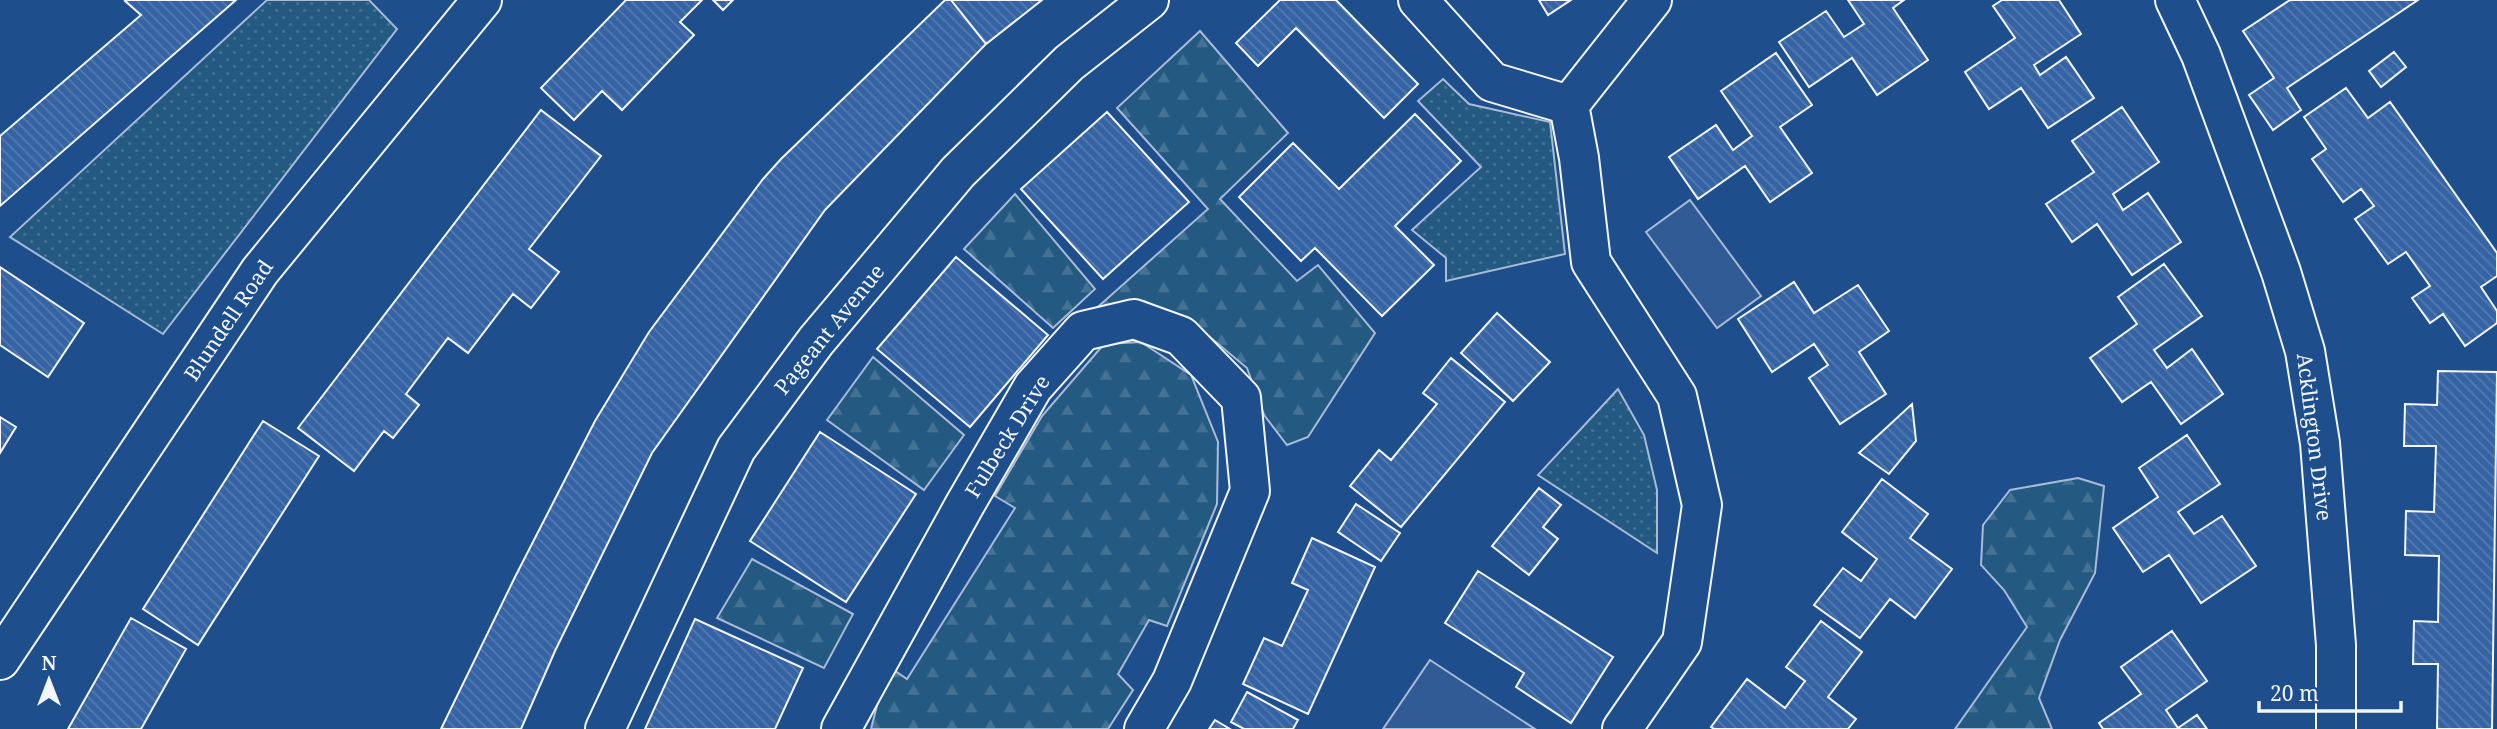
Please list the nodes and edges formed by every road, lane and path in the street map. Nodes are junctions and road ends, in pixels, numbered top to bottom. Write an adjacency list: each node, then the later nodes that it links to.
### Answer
1 (482, 0): 7 (street, Blundell Road)
2 (1149, 0): 8 (street, Pageant Avenue)
3 (1418, 0): 6 (street)
4 (1652, 0): 6 (street)
5 (2175, 0): 12 (street, Acklington Drive)
6 (1569, 105): 11 (street)
7 (0, 660)
8 (605, 729)
9 (841, 729): 10 (street, Fulbeck Drive)
10 (1144, 729)
11 (1622, 729)
12 (2336, 729)

